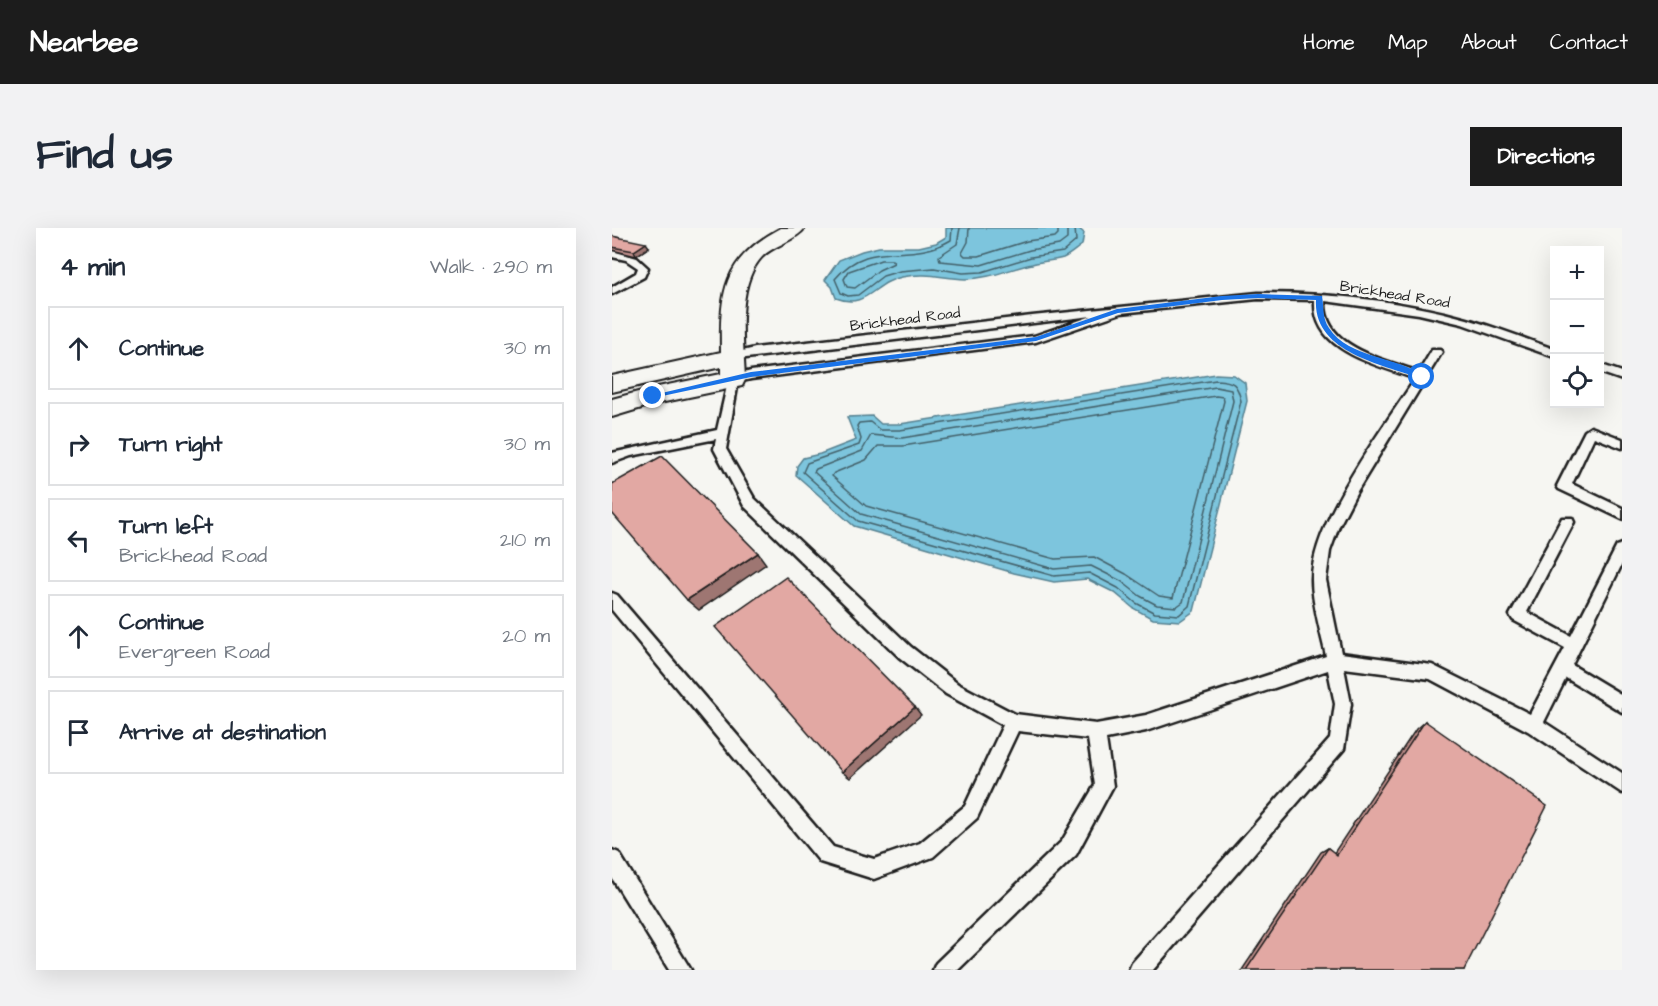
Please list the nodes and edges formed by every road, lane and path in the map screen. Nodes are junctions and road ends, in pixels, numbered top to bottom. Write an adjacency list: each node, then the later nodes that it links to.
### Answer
1 (795, 228): 8 (street)
2 (612, 254): 3 (lane)
3 (612, 291)
4 (1320, 298): 5 (lane, Brickhead Road); 7 (lane, Brickhead Road); 11 (lane)
5 (1117, 311): 8 (lane, Brickhead Road); 8 (lane, Brickhead Road)
6 (1436, 352): 11 (lane)
7 (1550, 352)
8 (733, 368): 12 (street); 13 (street); 14 (lane)
9 (1604, 370): 10 (lane)
10 (1622, 376)
11 (1422, 377): 22 (lane)
12 (612, 384)
13 (612, 408)
14 (723, 434): 16 (lane); 25 (lane)
15 (1622, 444): 17 (lane)
16 (612, 458)
17 (1622, 514)
18 (1567, 522): 21 (lane)
19 (1621, 552): 21 (lane)
20 (612, 599): 25 (lane)
21 (1574, 645): 23 (lane)
22 (1336, 660): 26 (lane); 27 (lane); 32 (lane)
23 (1563, 668): 24 (lane); 26 (lane)
24 (1622, 704)
25 (1013, 722): 27 (lane)
26 (1534, 725): 28 (lane)
27 (1096, 732): 31 (lane)
28 (1622, 784)
29 (612, 860): 30 (lane)
30 (681, 970)
31 (943, 970)
32 (1139, 970)

